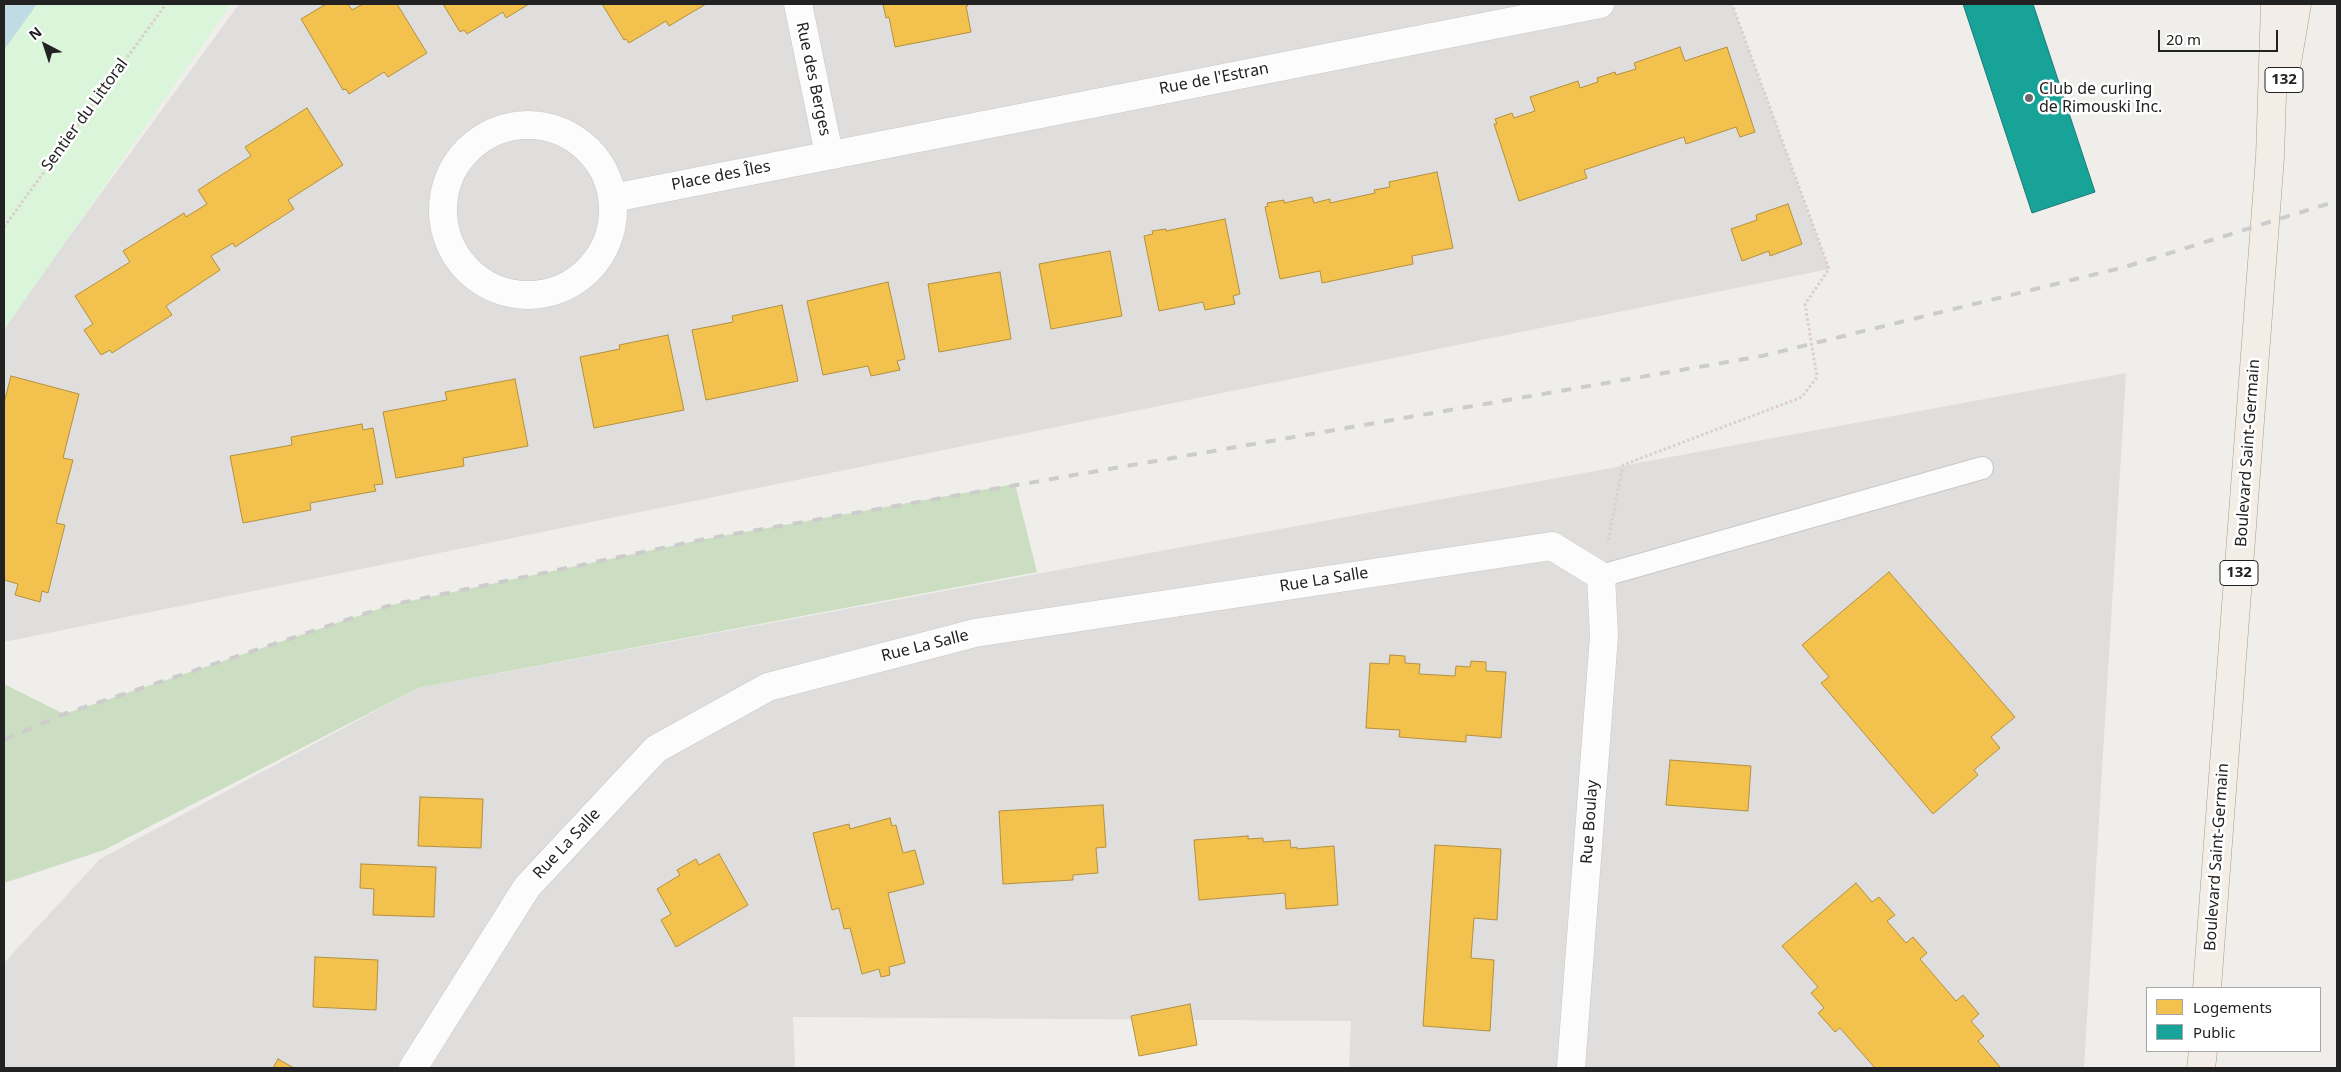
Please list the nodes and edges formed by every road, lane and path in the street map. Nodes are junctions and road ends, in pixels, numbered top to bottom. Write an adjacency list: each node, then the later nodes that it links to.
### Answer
1 (166, 4): 10 (path, Sentier du Littoral)
2 (798, 4): 7 (street, Rue des Berges)
3 (1600, 4): 7 (street, Rue de l'Estran)
4 (1732, 4): 12 (path)
5 (2275, 4): 8 (main road, Boulevard Saint-Germain / 132)
6 (2297, 4): 8 (main road, Boulevard Saint-Germain / 132)
7 (829, 154): 9 (street, Place des Îles)
8 (2270, 157): 13 (main road, Boulevard Saint-Germain / 132)
9 (613, 198): 9 (street)
10 (4, 227)
11 (1982, 468): 12 (lane)
12 (1601, 576): 15 (street, Rue La Salle); 16 (street, Rue Boulay)
13 (2207, 987)
14 (2203, 1052): 17 (main road)
15 (413, 1068)
16 (1571, 1068)
17 (2201, 1068)

